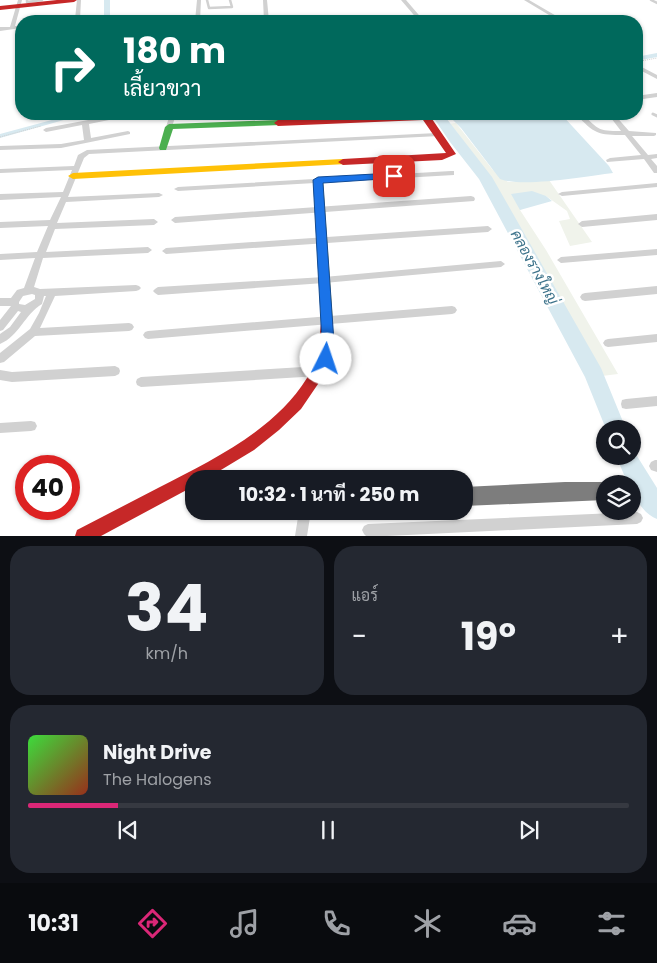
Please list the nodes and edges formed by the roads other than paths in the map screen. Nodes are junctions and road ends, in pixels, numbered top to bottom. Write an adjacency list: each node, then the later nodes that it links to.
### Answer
1 (42, 0): 11 (lane)
2 (74, 0): 11 (street)
3 (79, 0): 15 (street)
4 (199, 0): 16 (street)
5 (208, 0): 6 (lane)
6 (230, 0)
7 (265, 0): 17 (street)
8 (403, 0): 18 (street)
9 (526, 0): 19 (street)
10 (651, 0): 12 (lane)
11 (24, 3): 13 (street); 14 (street)
12 (657, 3)
13 (0, 8)
14 (18, 15)
15 (78, 15)
16 (198, 15)
17 (266, 15)
18 (417, 15)
19 (552, 15)
20 (15, 22): 22 (street)
21 (15, 27): 22 (street)
22 (12, 28): 23 (street)
23 (0, 29)
24 (643, 68): 25 (street)
25 (657, 77)
26 (657, 95): 27 (street)
27 (644, 97)
28 (96, 120): 34 (street)
29 (172, 120): 35 (street)
30 (348, 120): 35 (street)
31 (428, 120): 40 (street)
32 (585, 120): 38 (street)
33 (616, 120): 38 (street)
34 (85, 122): 36 (street); 41 (street)
35 (170, 127): 43 (street)
36 (46, 130)
37 (128, 132): 41 (street)
38 (627, 134): 39 (street); 45 (street)
39 (654, 134)
40 (437, 135): 43 (street); 49 (street)
41 (88, 141): 42 (street)
42 (0, 148)
43 (163, 148): 49 (street)
44 (657, 156): 45 (street)
45 (645, 157): 46 (street); 47 (street)
46 (610, 160)
47 (657, 170)
48 (0, 171): 49 (street)
49 (74, 172): 57 (street)
50 (451, 173): 51 (street)
51 (318, 180): 53 (street); 59 (street)
52 (657, 185): 54 (street)
53 (178, 189)
54 (562, 194)
55 (160, 195): 57 (street)
56 (0, 197): 57 (street)
57 (64, 197): 63 (street)
58 (471, 199): 59 (street)
59 (321, 211): 61 (street); 67 (street)
60 (657, 217): 64 (street)
61 (176, 220)
62 (154, 222): 63 (street)
63 (53, 224): 65 (street); 71 (street)
64 (582, 224)
65 (0, 225)
66 (488, 229): 67 (street)
67 (322, 242): 69 (street); 75 (street)
68 (148, 250): 71 (street)
69 (166, 251)
70 (657, 252): 73 (street)
71 (40, 255): 72 (street); 77 (street)
72 (0, 258)
73 (561, 260)
74 (501, 264): 75 (street)
75 (324, 280): 79 (street); 87 (street)
76 (136, 288): 80 (street)
77 (28, 290): 81 (street); 84 (street)
78 (657, 290): 82 (street)
79 (158, 291)
80 (52, 292): 81 (street); 90 (street)
81 (40, 293): 85 (street)
82 (585, 297)
83 (0, 302): 84 (street)
84 (15, 304): 85 (street); 89 (street)
85 (30, 308): 93 (street)
86 (452, 310): 87 (street)
87 (327, 321): 91 (street); 97 (street)
88 (129, 327): 90 (street)
89 (0, 328)
90 (33, 332): 95 (street)
91 (148, 335)
92 (657, 338): 94 (street)
93 (0, 340)
94 (608, 343)
95 (0, 358)
96 (115, 371): 98 (street)
97 (319, 371): 99 (street); 108 (street)
98 (0, 375)
99 (141, 382)
100 (657, 401): 101 (street)
101 (626, 404)
102 (32, 426): 103 (street)
103 (0, 428)
104 (304, 520): 109 (street)
105 (608, 520): 107 (street)
106 (368, 530): 107 (street)
107 (448, 531)
108 (84, 536)
109 (301, 536)

